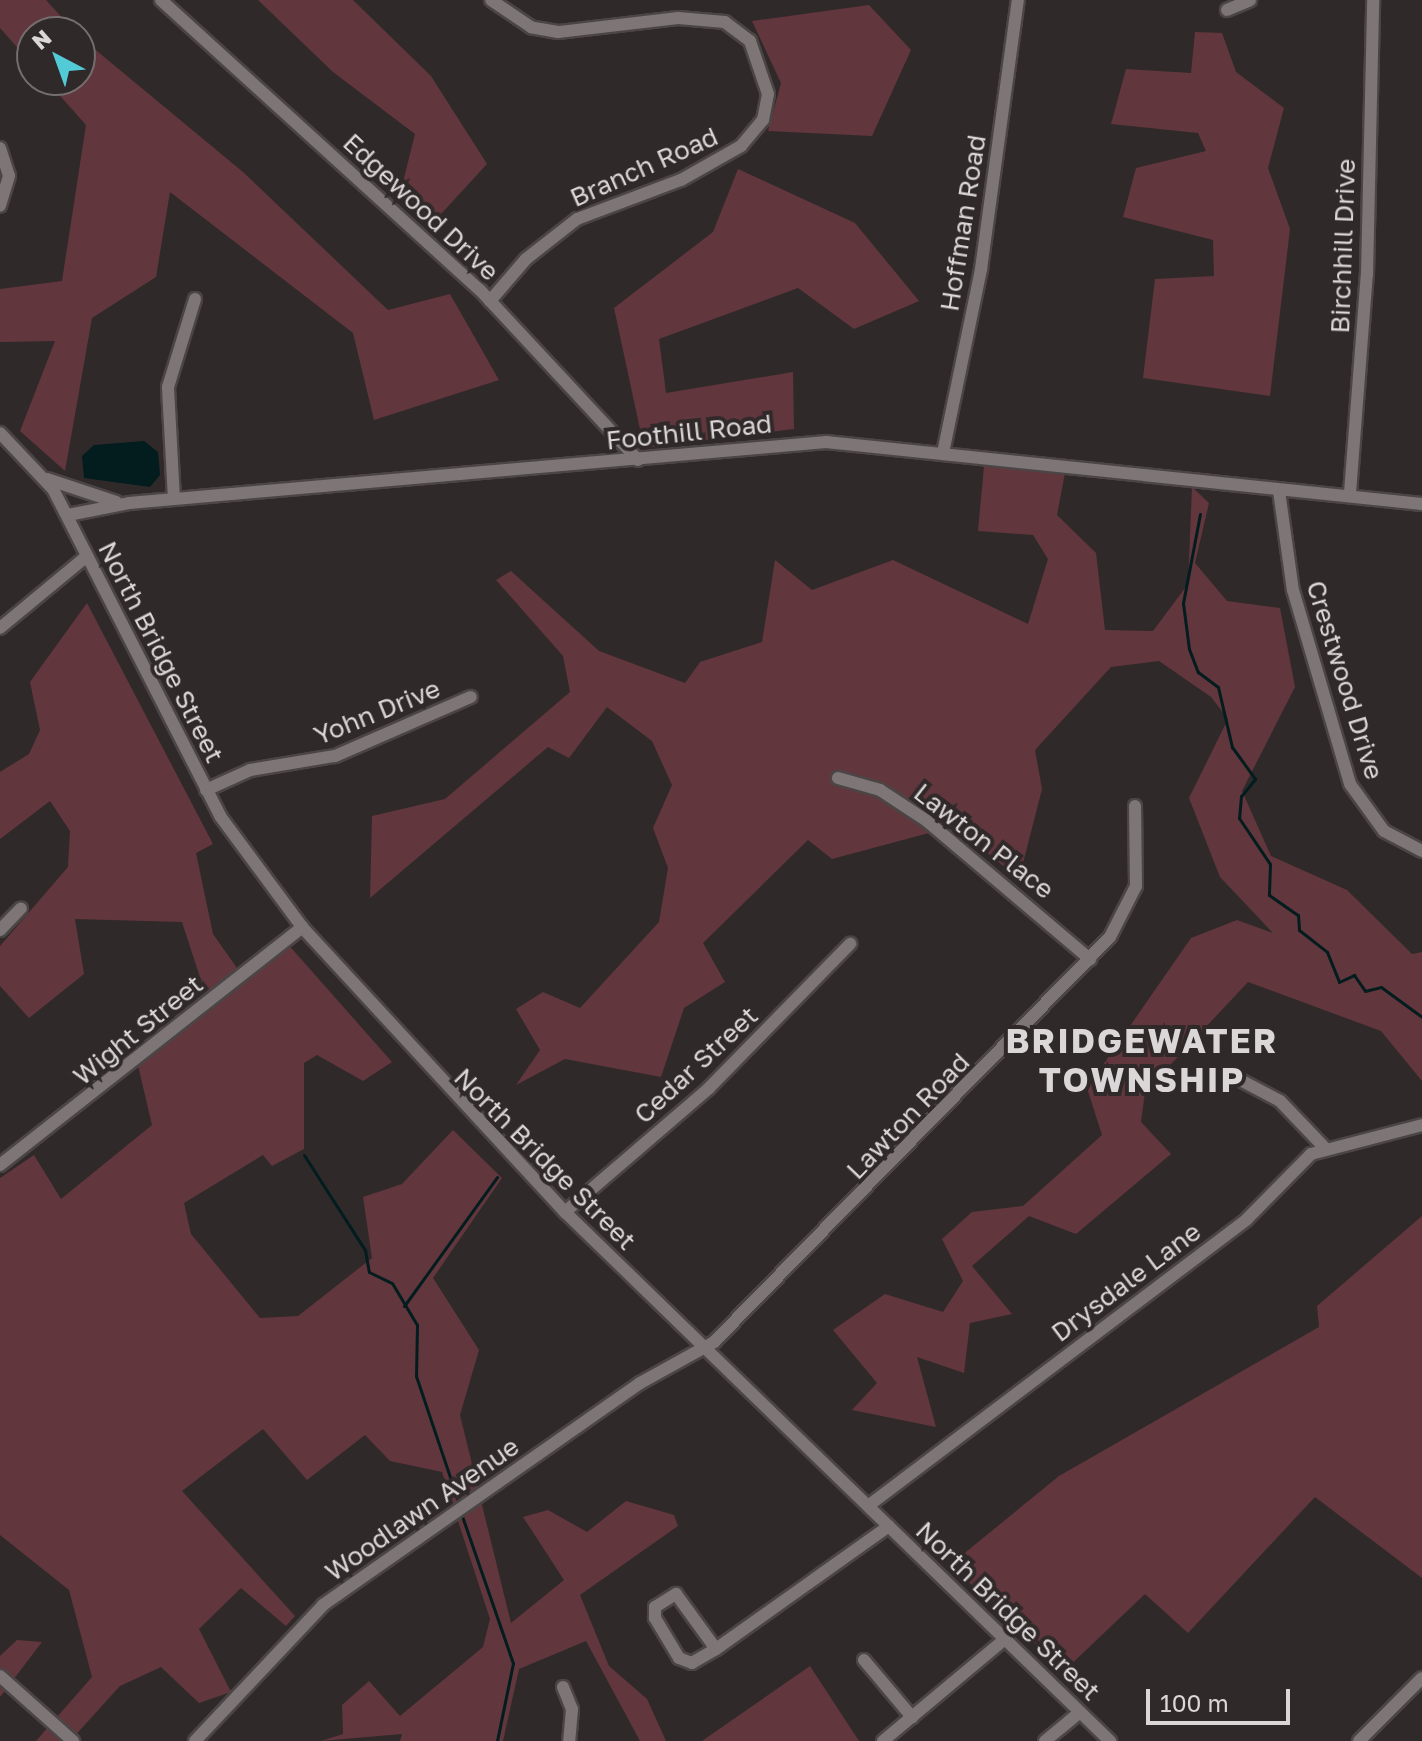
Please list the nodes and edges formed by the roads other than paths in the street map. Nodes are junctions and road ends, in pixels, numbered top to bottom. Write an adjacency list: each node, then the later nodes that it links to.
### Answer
1 (161, 0): 10 (street, Edgewood Drive)
2 (491, 0): 10 (street, Branch Road)
3 (1018, 0): 12 (street, Hoffman Road)
4 (1250, 0): 6 (street)
5 (1373, 0): 16 (street, Birchhill Drive)
6 (1227, 10)
7 (0, 148): 8 (street)
8 (0, 206)
9 (195, 299): 17 (street)
10 (490, 301): 13 (street, Edgewood Drive)
11 (0, 433): 14 (street)
12 (943, 453): 13 (street, Foothill Road); 15 (street, Foothill Road)
13 (638, 460): 17 (street, Foothill Road)
14 (44, 477): 18 (street); 20 (street)
15 (1279, 491): 16 (street, Foothill Road); 27 (street, Crestwood Drive)
16 (1350, 493): 19 (street, Foothill Road)
17 (174, 499): 18 (street, Foothill Road)
18 (129, 503): 20 (street, Foothill Road)
19 (1422, 504)
20 (68, 515): 21 (street, North Bridge Street)
21 (87, 556): 22 (street); 25 (street, North Bridge Street)
22 (0, 628)
23 (471, 697): 25 (street, Yohn Drive)
24 (838, 778): 32 (street, Lawton Place)
25 (206, 790): 29 (street, North Bridge Street)
26 (1135, 806): 32 (street, Lawton Road)
27 (1422, 851)
28 (21, 908): 30 (street)
29 (302, 927): 37 (street, Wight Street); 38 (street, North Bridge Street)
30 (0, 930)
31 (850, 944): 38 (street, Cedar Street)
32 (1090, 959): 39 (street, Lawton Road)
33 (1227, 1073): 36 (street)
34 (1422, 1125): 36 (street)
35 (0, 1146): 37 (street)
36 (1324, 1147): 40 (street, Drysdale Lane)
37 (4, 1161)
38 (565, 1212): 39 (street, North Bridge Street)
39 (701, 1346): 40 (street, North Bridge Street); 51 (street, Woodlawn Avenue)
40 (868, 1506): 41 (street, North Bridge Street)
41 (889, 1526): 42 (street, North Bridge Street); 43 (street)
42 (1005, 1639): 48 (street, North Bridge Street); 49 (street)
43 (716, 1649): 43 (street)
44 (864, 1660): 49 (street)
45 (0, 1676): 50 (street)
46 (1422, 1678): 56 (street)
47 (563, 1687): 52 (street)
48 (1080, 1712): 54 (street); 55 (street, North Bridge Street)
49 (912, 1717): 53 (street)
50 (73, 1741)
51 (195, 1741)
52 (569, 1741)
53 (883, 1741)
54 (1045, 1741)
55 (1110, 1741)
56 (1359, 1741)

